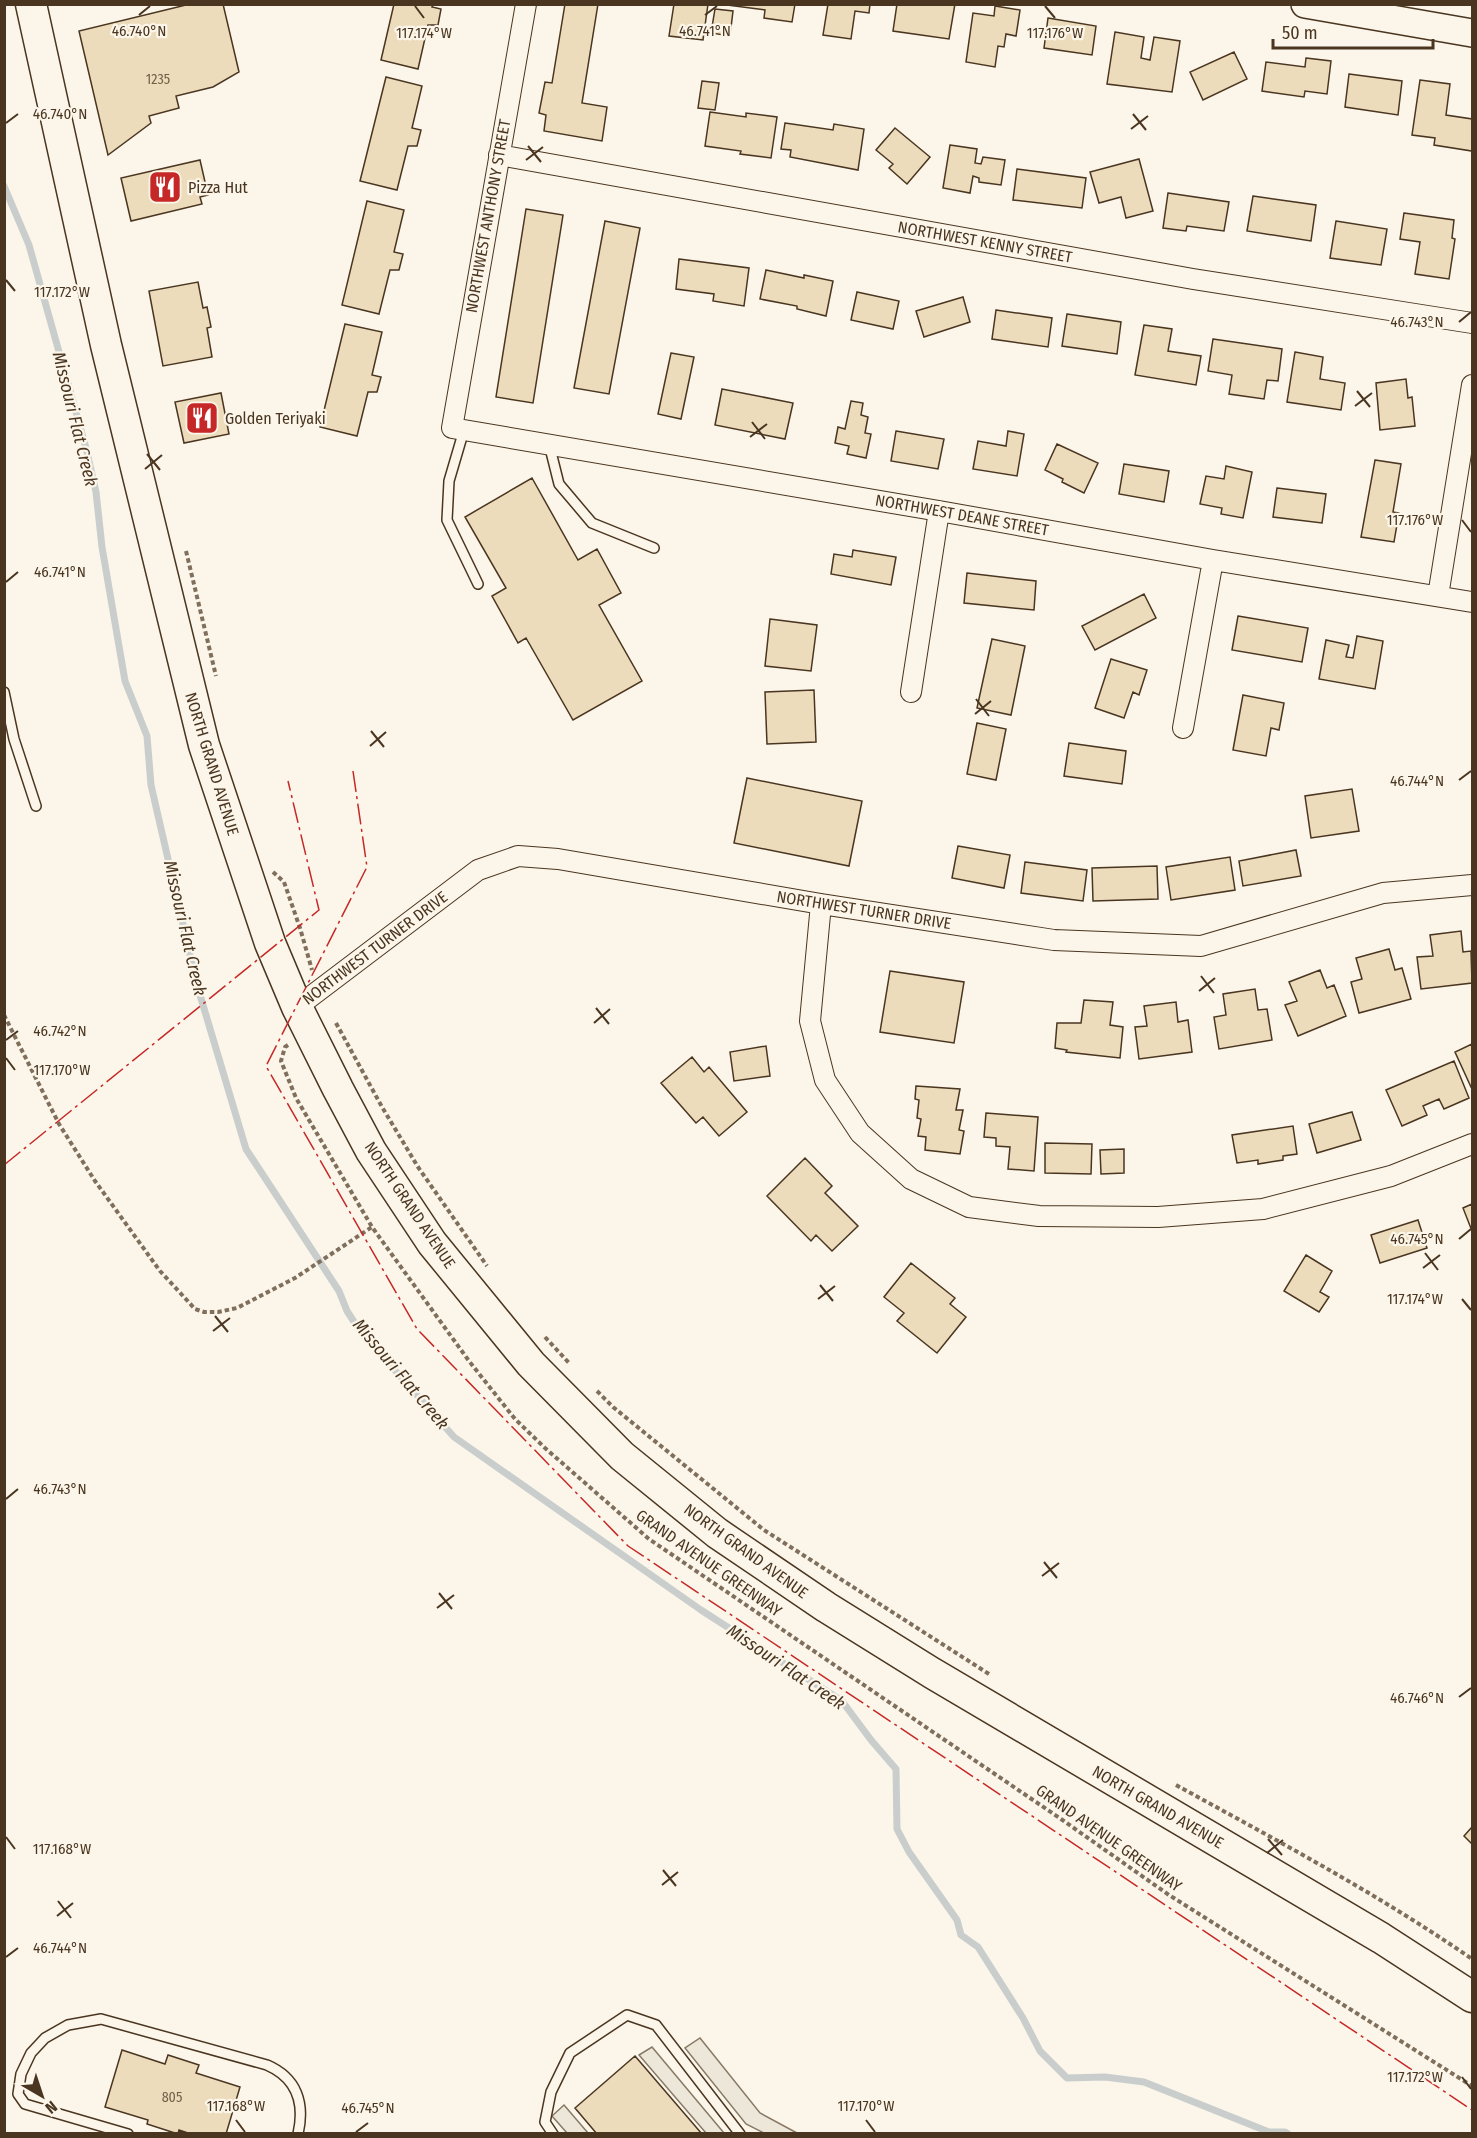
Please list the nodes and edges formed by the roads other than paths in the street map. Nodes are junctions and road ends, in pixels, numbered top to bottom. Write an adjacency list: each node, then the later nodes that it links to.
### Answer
1 (31, 4): 22 (main road, NORTH GRAND AVENUE)
2 (526, 4): 5 (street, NORTHWEST ANTHONY STREET)
3 (1305, 4): 4 (street)
4 (1471, 29)
5 (499, 155): 6 (street, NORTHWEST KENNY STREET); 8 (street, NORTHWEST ANTHONY STREET)
6 (1473, 323)
7 (1473, 385): 14 (street)
8 (458, 429): 9 (street, NORTHWEST DEANE STREET); 13 (lane)
9 (549, 444): 10 (street, NORTHWEST DEANE STREET); 11 (lane)
10 (939, 511): 12 (street, NORTHWEST DEANE STREET); 17 (street)
11 (654, 548)
12 (1213, 560): 14 (street, NORTHWEST DEANE STREET); 18 (street)
13 (478, 584)
14 (1438, 596): 15 (street, NORTHWEST DEANE STREET)
15 (1473, 602)
16 (4, 692): 19 (lane)
17 (910, 692)
18 (1183, 728)
19 (36, 806)
20 (1473, 885): 21 (street, NORTHWEST TURNER DRIVE)
21 (821, 904): 22 (street, NORTHWEST TURNER DRIVE); 23 (street)
22 (308, 1009): 24 (main road, NORTH GRAND AVENUE)
23 (1473, 1144)
24 (1473, 1997)
25 (128, 2133): 26 (lane)
26 (298, 2133)
27 (553, 2133): 28 (lane)
28 (740, 2133)

